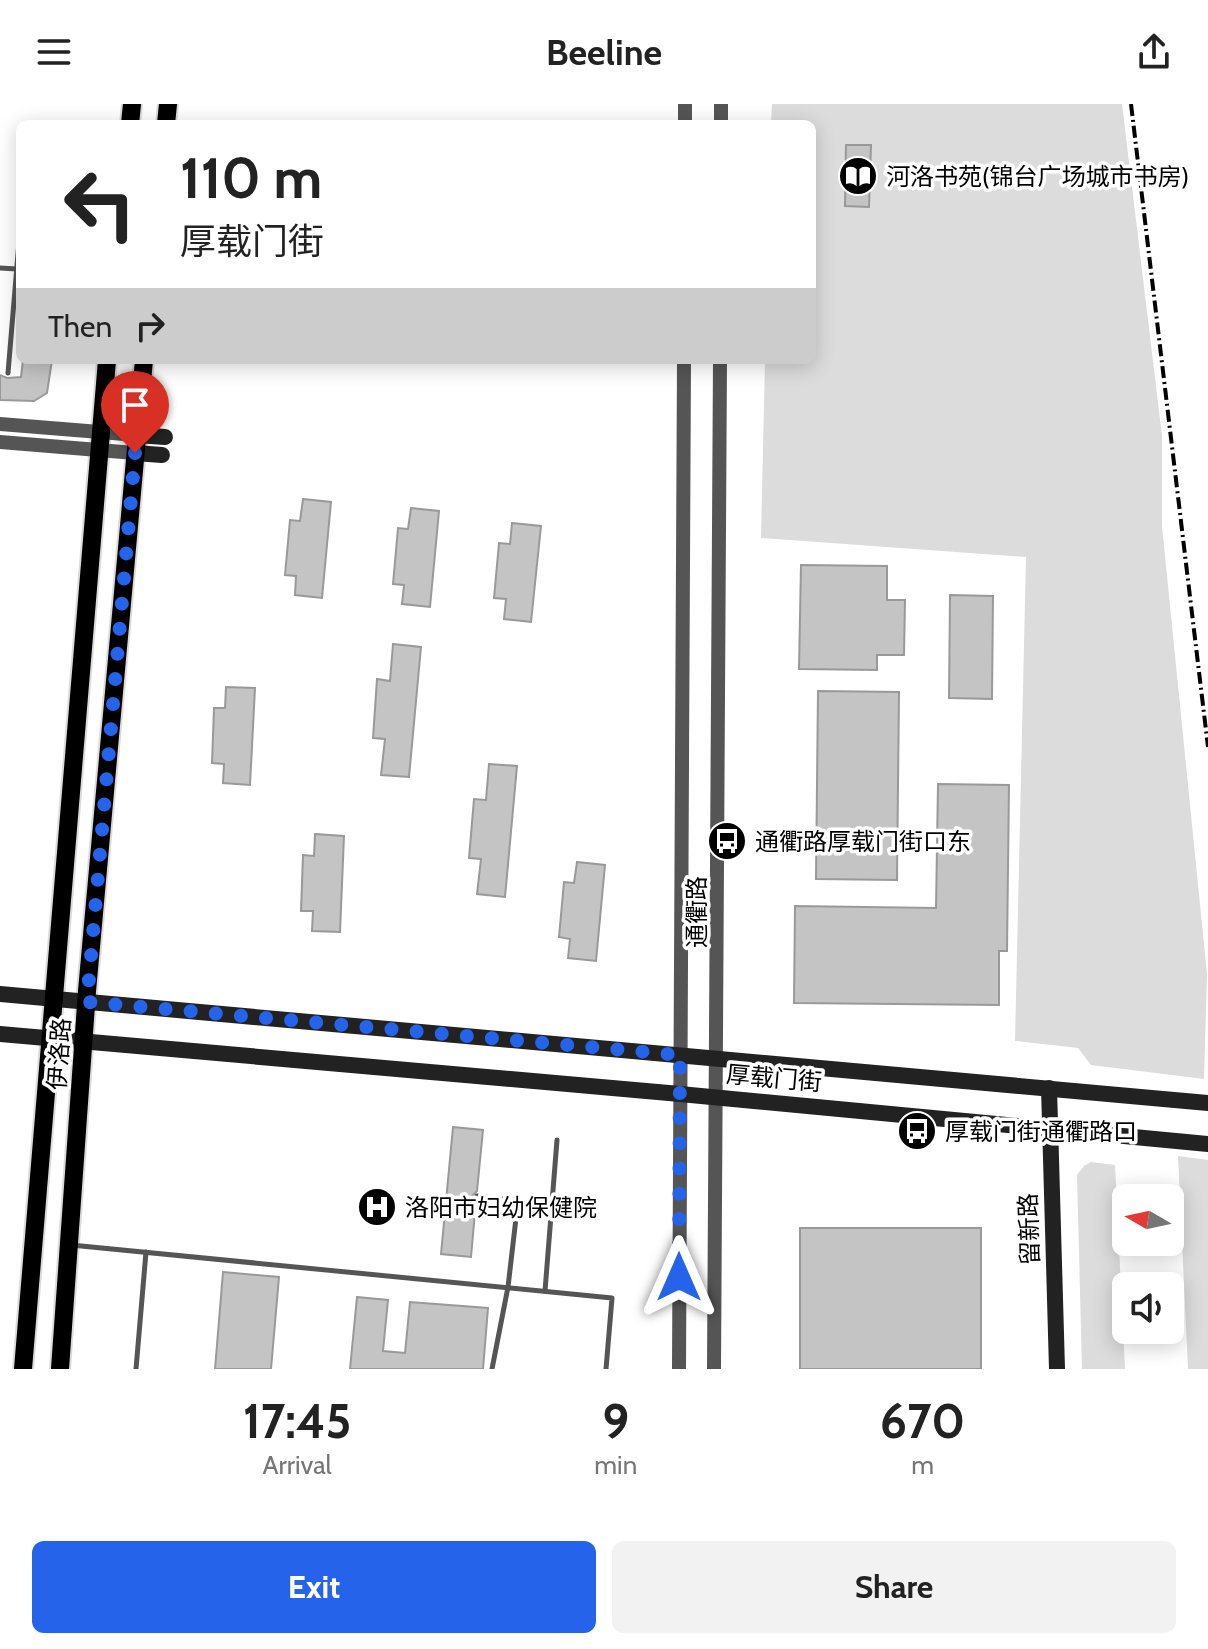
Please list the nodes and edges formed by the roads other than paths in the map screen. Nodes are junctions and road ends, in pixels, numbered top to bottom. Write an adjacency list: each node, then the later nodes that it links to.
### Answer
1 (16, 281): 6 (lane)
2 (107, 364): 10 (main road, 伊洛路)
3 (144, 364): 11 (main road, 伊洛路)
4 (684, 364): 19 (street, 通衢路)
5 (720, 364): 20 (street, 通衢路)
6 (8, 373)
7 (0, 424): 10 (street)
8 (165, 437): 11 (main road)
9 (0, 442): 10 (street)
10 (99, 442): 11 (street); 14 (main road, 伊洛路)
11 (136, 444): 12 (main road); 15 (main road, 伊洛路)
12 (162, 455)
13 (0, 994): 14 (main road, 厚载门街)
14 (54, 999): 15 (main road, 厚载门街); 17 (main road, 伊洛路)
15 (87, 1002): 18 (main road, 伊洛路); 19 (main road, 厚载门街)
16 (0, 1034): 17 (main road, 厚载门街)
17 (51, 1038): 18 (main road, 厚载门街); 35 (main road, 伊洛路)
18 (84, 1041): 22 (main road, 厚载门街); 31 (main road, 伊洛路)
19 (680, 1055): 20 (main road, 厚载门街); 22 (street, 通衢路)
20 (718, 1057): 21 (main road, 厚载门街); 23 (street, 通衢路)
21 (1049, 1088): 24 (main road, 厚载门街); 25 (main road, 留新路)
22 (680, 1094): 23 (main road, 厚载门街); 40 (street, 通衢路)
23 (717, 1097): 25 (main road, 厚载门街); 41 (street, 通衢路); 42 (street)
24 (1208, 1103)
25 (1051, 1129): 27 (main road, 厚载门街); 43 (main road, 留新路)
26 (557, 1140): 30 (lane)
27 (1208, 1144)
28 (477, 1196): 29 (lane)
29 (518, 1201): 30 (lane); 33 (lane)
30 (552, 1204): 34 (lane)
31 (70, 1245): 32 (lane); 36 (main road, 伊洛路)
32 (146, 1252): 33 (lane); 37 (lane)
33 (508, 1287): 34 (lane); 38 (lane)
34 (545, 1291): 39 (lane)
35 (23, 1369)
36 (60, 1369)
37 (136, 1369)
38 (492, 1369)
39 (606, 1369)
40 (679, 1369)
41 (714, 1369)
42 (724, 1369)
43 (1057, 1369)

